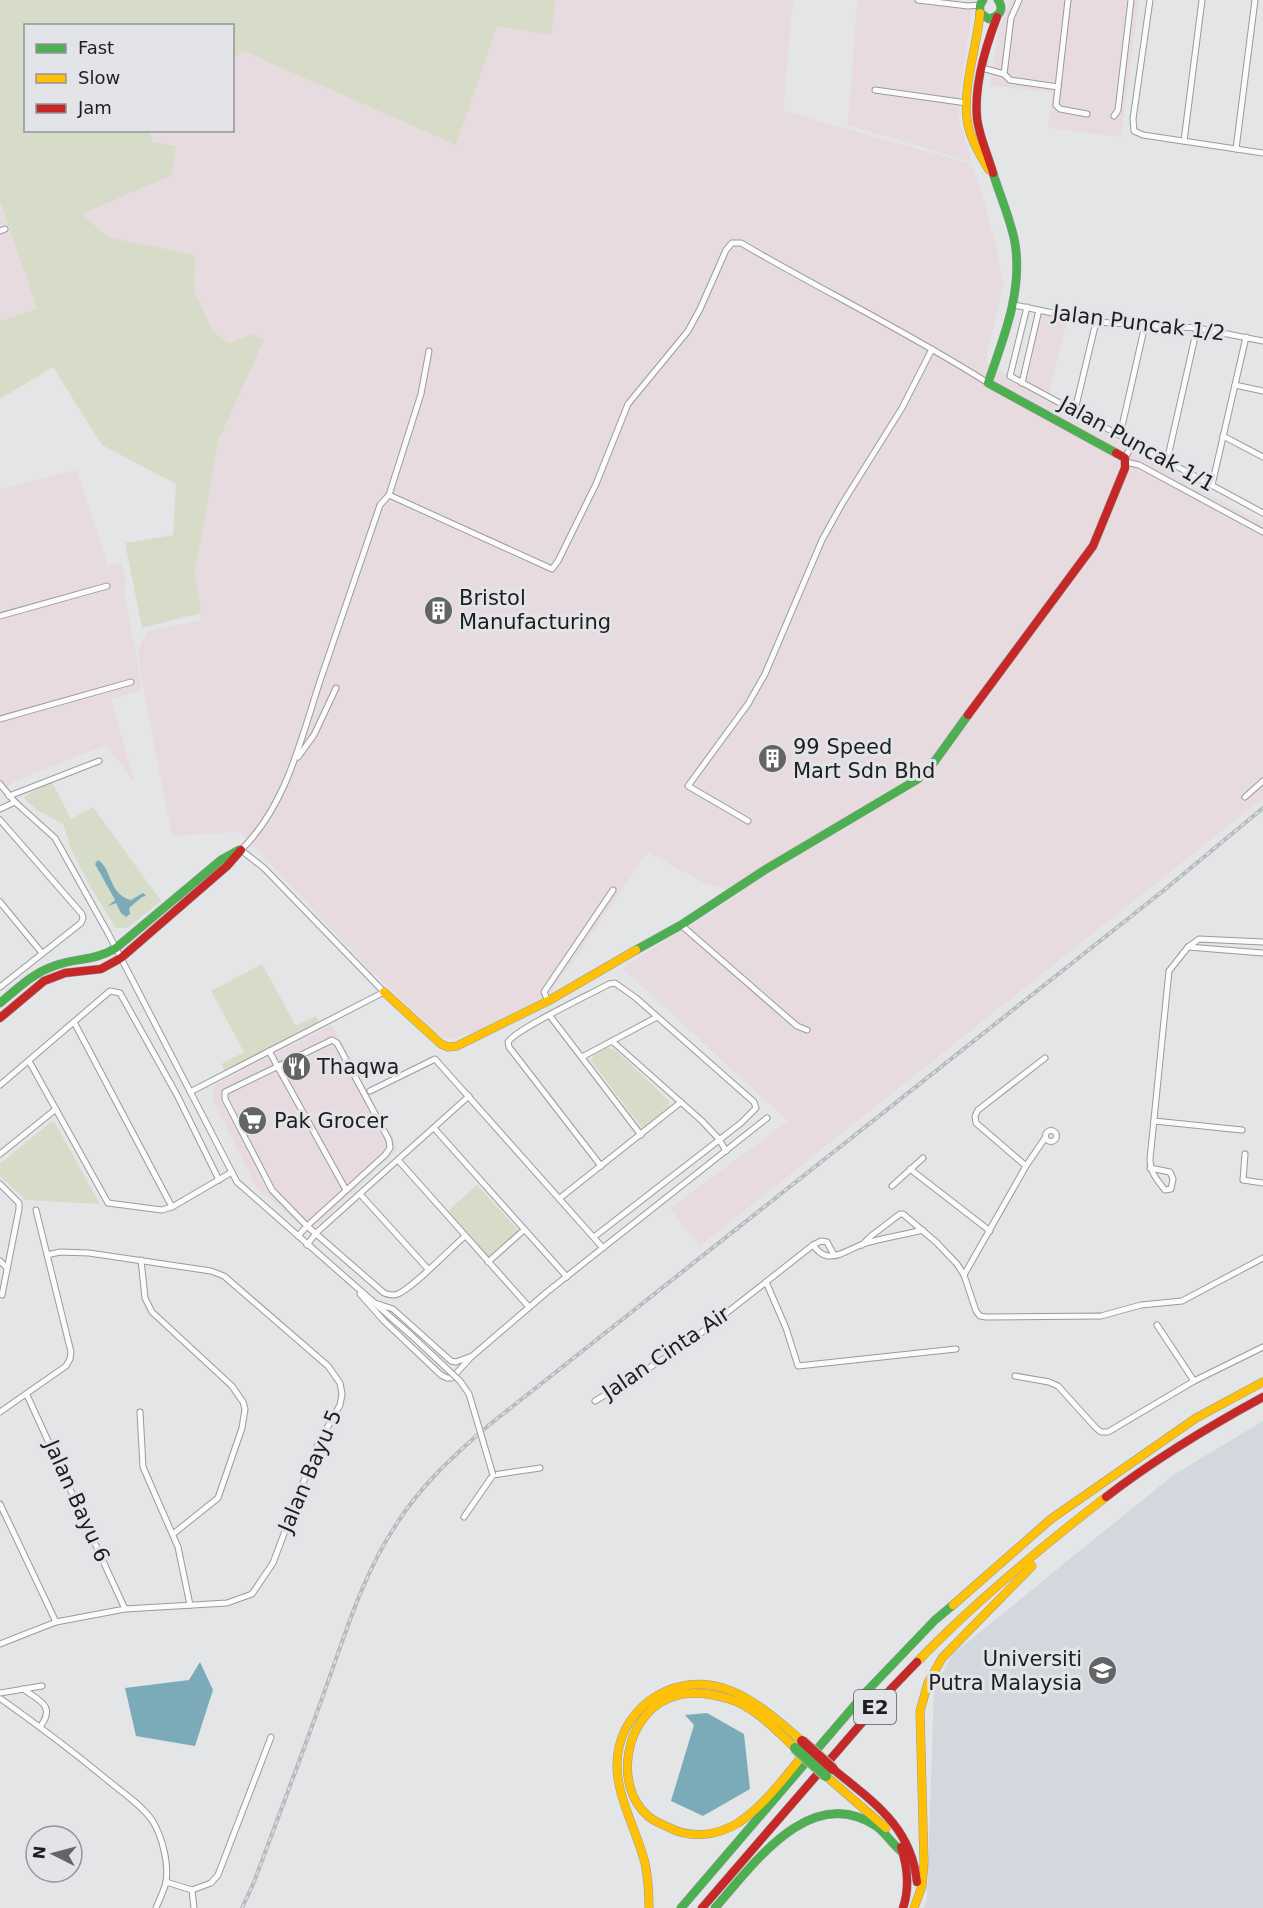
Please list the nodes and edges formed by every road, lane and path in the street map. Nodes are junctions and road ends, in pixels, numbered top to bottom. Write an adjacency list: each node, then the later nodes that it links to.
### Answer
1 (918, 0): 9 (street)
2 (1019, 0): 13 (street)
3 (1068, 0): 14 (street)
4 (1131, 0): 18 (street)
5 (1150, 0): 19 (street)
6 (1202, 0): 19 (street)
7 (1255, 0): 20 (street)
8 (1000, 1): 10 (main road)
9 (981, 6): 10 (main road); 16 (main road)
10 (997, 17): 11 (main road)
11 (982, 69): 12 (street); 12 (street); 16 (main road); 22 (main road)
12 (995, 73): 13 (street)
13 (1004, 74): 14 (street)
14 (1058, 87): 17 (street)
15 (875, 90): 16 (street)
16 (967, 103): 22 (main road)
17 (1087, 114)
18 (1114, 116)
19 (1184, 141): 20 (street)
20 (1236, 149): 21 (street)
21 (1263, 153)
22 (992, 174): 23 (main road)
23 (1014, 305): 24 (street, Jalan Puncak 1/2); 33 (main road)
24 (1027, 307): 25 (street, Jalan Puncak 1/2); 34 (street, Jalan Puncak 1/1)
25 (1039, 310): 26 (street, Jalan Puncak 1/2); 34 (street)
26 (1096, 322): 27 (street, Jalan Puncak 1/2); 37 (street)
27 (1145, 325): 28 (street, Jalan Puncak 1/2); 38 (street)
28 (1197, 328): 29 (street, Jalan Puncak 1/2); 43 (street)
29 (1246, 337): 30 (street, Jalan Puncak 1/2); 35 (street)
30 (1263, 341)
31 (932, 349): 33 (street); 45 (street); 62 (street)
32 (429, 351): 45 (street)
33 (988, 383): 42 (main road)
34 (1022, 383): 37 (street, Jalan Puncak 1/1)
35 (1235, 385): 36 (street); 39 (street)
36 (1263, 392)
37 (1075, 410): 38 (street, Jalan Puncak 1/1)
38 (1120, 435): 40 (street, Jalan Puncak 1/1)
39 (1223, 436): 41 (street); 44 (street)
40 (1133, 443): 42 (street); 43 (street, Jalan Puncak 1/1)
41 (1263, 457)
42 (1126, 460): 47 (street); 66 (main road)
43 (1167, 461): 44 (street, Jalan Puncak 1/1)
44 (1212, 485): 46 (street, Jalan Puncak 1/1)
45 (389, 495): 53 (street)
46 (1263, 513)
47 (1263, 532)
48 (107, 586): 49 (street)
49 (0, 616)
50 (131, 682): 52 (street)
51 (336, 688): 53 (street)
52 (0, 719)
53 (296, 758): 63 (street)
54 (99, 761): 57 (street)
55 (1263, 781): 58 (street)
56 (0, 784): 57 (street)
57 (9, 796): 59 (street)
58 (1245, 796)
59 (15, 802): 60 (street); 72 (street)
60 (0, 808)
61 (0, 820): 71 (street)
62 (748, 821)
63 (240, 850): 72 (main road); 75 (street)
64 (613, 890): 76 (street)
65 (0, 902): 71 (street)
66 (681, 925): 76 (main road); 82 (street)
67 (1212, 938): 68 (street); 69 (street); 70 (street)
68 (1263, 942)
69 (1188, 947): 70 (street); 96 (street)
70 (1212, 949): 73 (street)
71 (42, 953): 74 (street)
72 (118, 953): 77 (main road); 78 (main road); 91 (street)
73 (1263, 953)
74 (0, 987)
75 (384, 992): 76 (main road); 84 (street)
76 (548, 1001)
77 (0, 1003)
78 (1, 1015)
79 (550, 1016): 80 (street); 85 (street); 107 (street)
80 (657, 1017): 83 (street); 101 (street)
81 (74, 1022): 87 (street); 112 (street); 119 (street)
82 (807, 1030)
83 (612, 1041): 85 (street); 93 (street)
84 (269, 1051): 88 (street); 91 (street)
85 (582, 1057): 99 (street)
86 (1045, 1058): 108 (street)
87 (29, 1061): 89 (street); 94 (street)
88 (277, 1065): 116 (street); 116 (street); 121 (street)
89 (0, 1085)
90 (370, 1091): 92 (street)
91 (190, 1092): 111 (street)
92 (469, 1096): 97 (street); 118 (street)
93 (681, 1102): 99 (street); 101 (street)
94 (56, 1108): 103 (street); 119 (street)
95 (767, 1118): 102 (street)
96 (1154, 1121): 98 (street); 109 (street)
97 (434, 1128): 106 (street); 122 (street)
98 (1242, 1130)
99 (641, 1135): 107 (street)
100 (1045, 1138): 108 (street)
101 (719, 1139): 102 (street); 128 (street)
102 (726, 1151): 132 (street)
103 (0, 1154)
104 (1245, 1154): 113 (street)
105 (923, 1158): 110 (street)
106 (398, 1160): 117 (street); 127 (street)
107 (601, 1166): 118 (street)
108 (1026, 1166): 124 (street)
109 (1150, 1168): 109 (street)
110 (910, 1169): 115 (street); 124 (street)
111 (232, 1172): 112 (street); 126 (street)
112 (219, 1180): 119 (street)
113 (1263, 1183)
114 (0, 1184): 139 (street)
115 (892, 1186)
116 (346, 1190): 121 (street)
117 (360, 1194): 125 (street); 140 (street)
118 (560, 1198): 128 (street)
119 (172, 1207)
120 (36, 1210): 133 (street)
121 (307, 1226): 125 (street); 126 (street)
122 (524, 1230): 138 (street); 142 (street)
123 (923, 1230): 131 (street); 131 (street); 141 (street)
124 (990, 1231): 141 (street)
125 (316, 1233): 129 (street); 140 (street)
126 (298, 1236): 129 (street)
127 (465, 1236): 138 (street); 140 (street)
128 (594, 1237): 132 (street)
129 (307, 1245): 144 (street)
130 (813, 1245): 134 (street); 134 (street); 143 (street, Jalan Cinta Air)
131 (862, 1245): 134 (street)
132 (603, 1248): 142 (street)
133 (47, 1255): 136 (street, Jalan Bayu 5); 155 (street)
134 (834, 1255)
135 (1263, 1258): 141 (street)
136 (141, 1260): 165 (street); 166 (street, Jalan Bayu 5)
137 (0, 1261): 139 (street)
138 (488, 1262): 147 (street)
139 (7, 1268): 145 (street)
140 (428, 1269)
141 (964, 1275)
142 (567, 1277): 147 (street)
143 (766, 1282): 150 (street); 157 (street, Jalan Cinta Air)
144 (357, 1289): 146 (street); 151 (street)
145 (2, 1294)
146 (372, 1302): 151 (street); 161 (street, bridge)
147 (529, 1307): 151 (street)
148 (1157, 1325): 153 (street)
149 (1263, 1347): 153 (street)
150 (956, 1349)
151 (471, 1357)
152 (1015, 1376): 153 (street)
153 (1194, 1382)
154 (1263, 1382): 172 (main road, E2)
155 (27, 1395): 158 (street); 167 (street, Jalan Bayu 6)
156 (1263, 1397): 164 (main road, E2)
157 (595, 1401)
158 (0, 1412)
159 (140, 1412): 165 (street)
160 (540, 1468): 161 (street)
161 (493, 1474): 163 (street)
162 (0, 1504): 168 (street)
163 (464, 1517)
164 (1069, 1526): 186 (main road, E2); 189 (main road)
165 (173, 1533): 166 (street)
166 (190, 1605): 167 (street, Jalan Bayu 5)
167 (125, 1609): 168 (street, Jalan Bayu 5)
168 (56, 1622): 169 (street, Jalan Bayu 5)
169 (0, 1644)
170 (42, 1686): 171 (street)
171 (23, 1689): 173 (street); 175 (street)
172 (867, 1691): 177 (main road); 185 (main road, E2)
173 (0, 1692): 174 (street)
174 (0, 1701): 175 (street)
175 (40, 1727): 180 (street)
176 (271, 1737): 181 (street)
177 (798, 1745): 178 (main road, bridge); 184 (main road)
178 (830, 1772): 179 (main road); 189 (main road)
179 (902, 1852): 187 (main road); 188 (main road)
180 (166, 1882): 181 (street); 182 (street)
181 (192, 1890): 183 (street)
182 (156, 1908)
183 (194, 1908)
184 (649, 1908)
185 (681, 1908)
186 (702, 1908)
187 (715, 1908)
188 (903, 1908)
189 (914, 1908)

